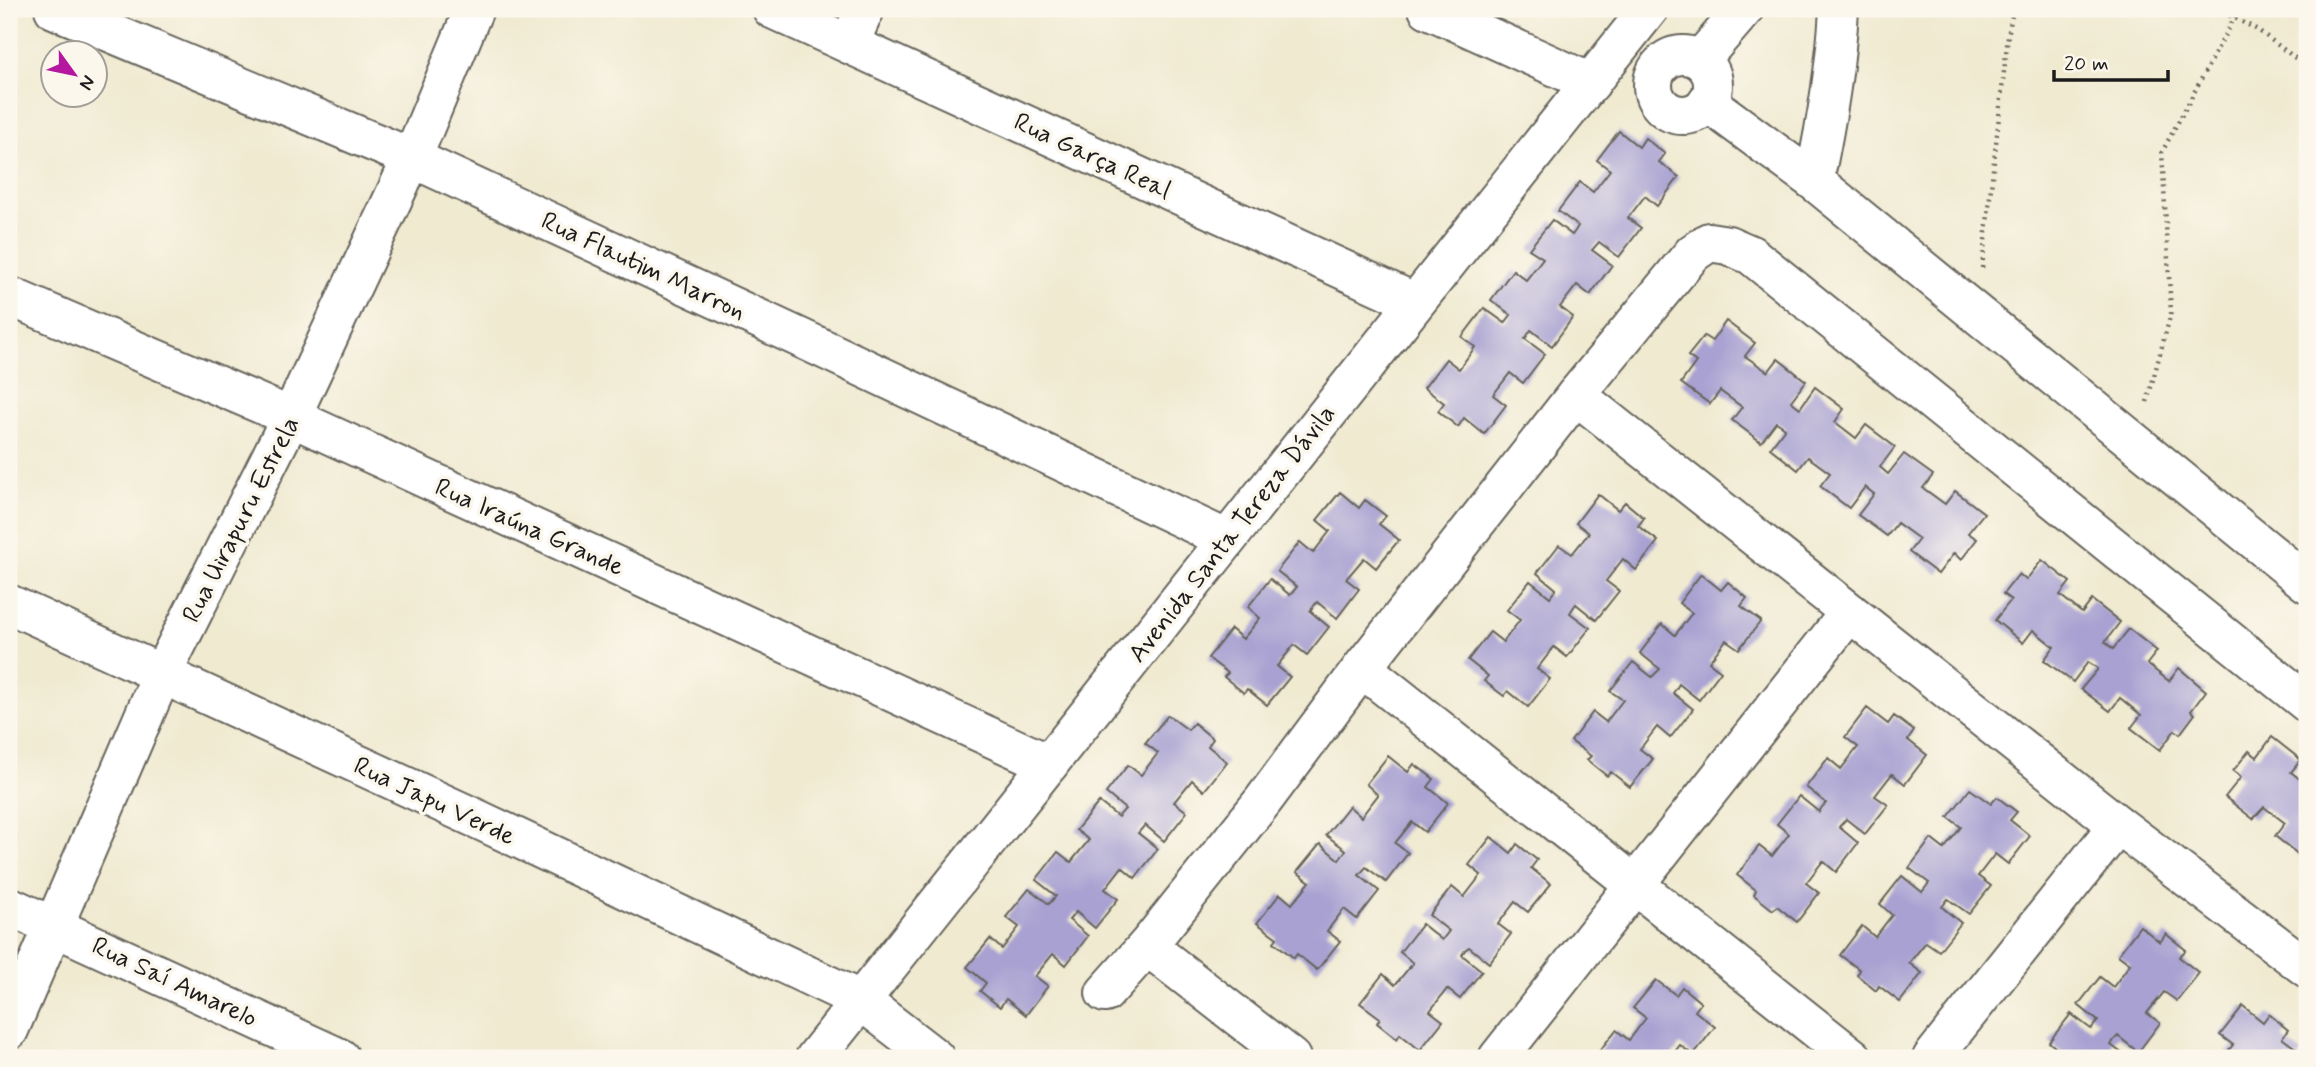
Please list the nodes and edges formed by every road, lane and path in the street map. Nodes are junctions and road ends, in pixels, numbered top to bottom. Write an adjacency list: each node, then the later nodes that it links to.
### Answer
1 (54, 9): 18 (street, Rua Flautim Marron)
2 (474, 9): 18 (street, Rua Uirapuru Estrela)
3 (772, 9): 13 (street, Rua Garça Real)
4 (865, 9): 13 (street)
5 (1428, 9): 16 (street)
6 (1648, 9): 16 (street, Avenida Santa Tereza Dávila)
7 (1744, 9): 14 (street)
8 (1839, 9): 19 (street)
9 (2013, 9): 22 (path)
10 (2217, 9): 12 (path)
11 (2238, 9): 12 (path)
12 (2234, 18): 15 (path); 25 (path)
13 (849, 44): 21 (street, Rua Garça Real)
14 (1700, 60): 17 (street); 17 (street)
15 (2307, 67)
16 (1591, 83): 21 (street, Avenida Santa Tereza Dávila)
17 (1707, 102): 19 (street)
18 (412, 158): 24 (street, Rua Uirapuru Estrela); 26 (street, Rua Flautim Marron)
19 (1814, 181): 22 (street)
20 (9, 296): 24 (street, Rua Iraúna Grande)
21 (1415, 302): 26 (street, Avenida Santa Tereza Dávila)
22 (1977, 313): 25 (street)
23 (1576, 395): 29 (street); 30 (street); 32 (street)
24 (291, 417): 31 (street, Rua Uirapuru Estrela); 33 (street, Rua Iraúna Grande)
25 (2136, 443): 27 (street)
26 (1226, 539): 33 (street, Avenida Santa Tereza Dávila)
27 (2307, 583)
28 (9, 604): 31 (street, Rua Japu Verde)
29 (1849, 613): 34 (street); 35 (street)
30 (1362, 668): 35 (street); 38 (street)
31 (162, 674): 37 (street, Rua Uirapuru Estrela); 41 (street, Rua Japu Verde)
32 (2307, 703)
33 (1049, 764): 41 (street, Avenida Santa Tereza Dávila)
34 (2118, 825): 39 (street); 49 (street)
35 (1635, 884): 47 (street); 48 (street)
36 (9, 906): 37 (street, Rua Saí Amarelo)
37 (54, 925): 42 (street, Rua Uirapuru Estrela); 43 (street, Rua Saí Amarelo)
38 (1147, 946): 40 (street); 46 (street)
39 (2307, 968)
40 (1105, 993)
41 (860, 1000): 44 (street, Avenida Santa Tereza Dávila); 45 (street, Rua Japu Verde)
42 (9, 1030)
43 (340, 1058)
44 (815, 1058)
45 (934, 1058)
46 (1291, 1058)
47 (1498, 1058)
48 (1853, 1058)
49 (1932, 1058)

